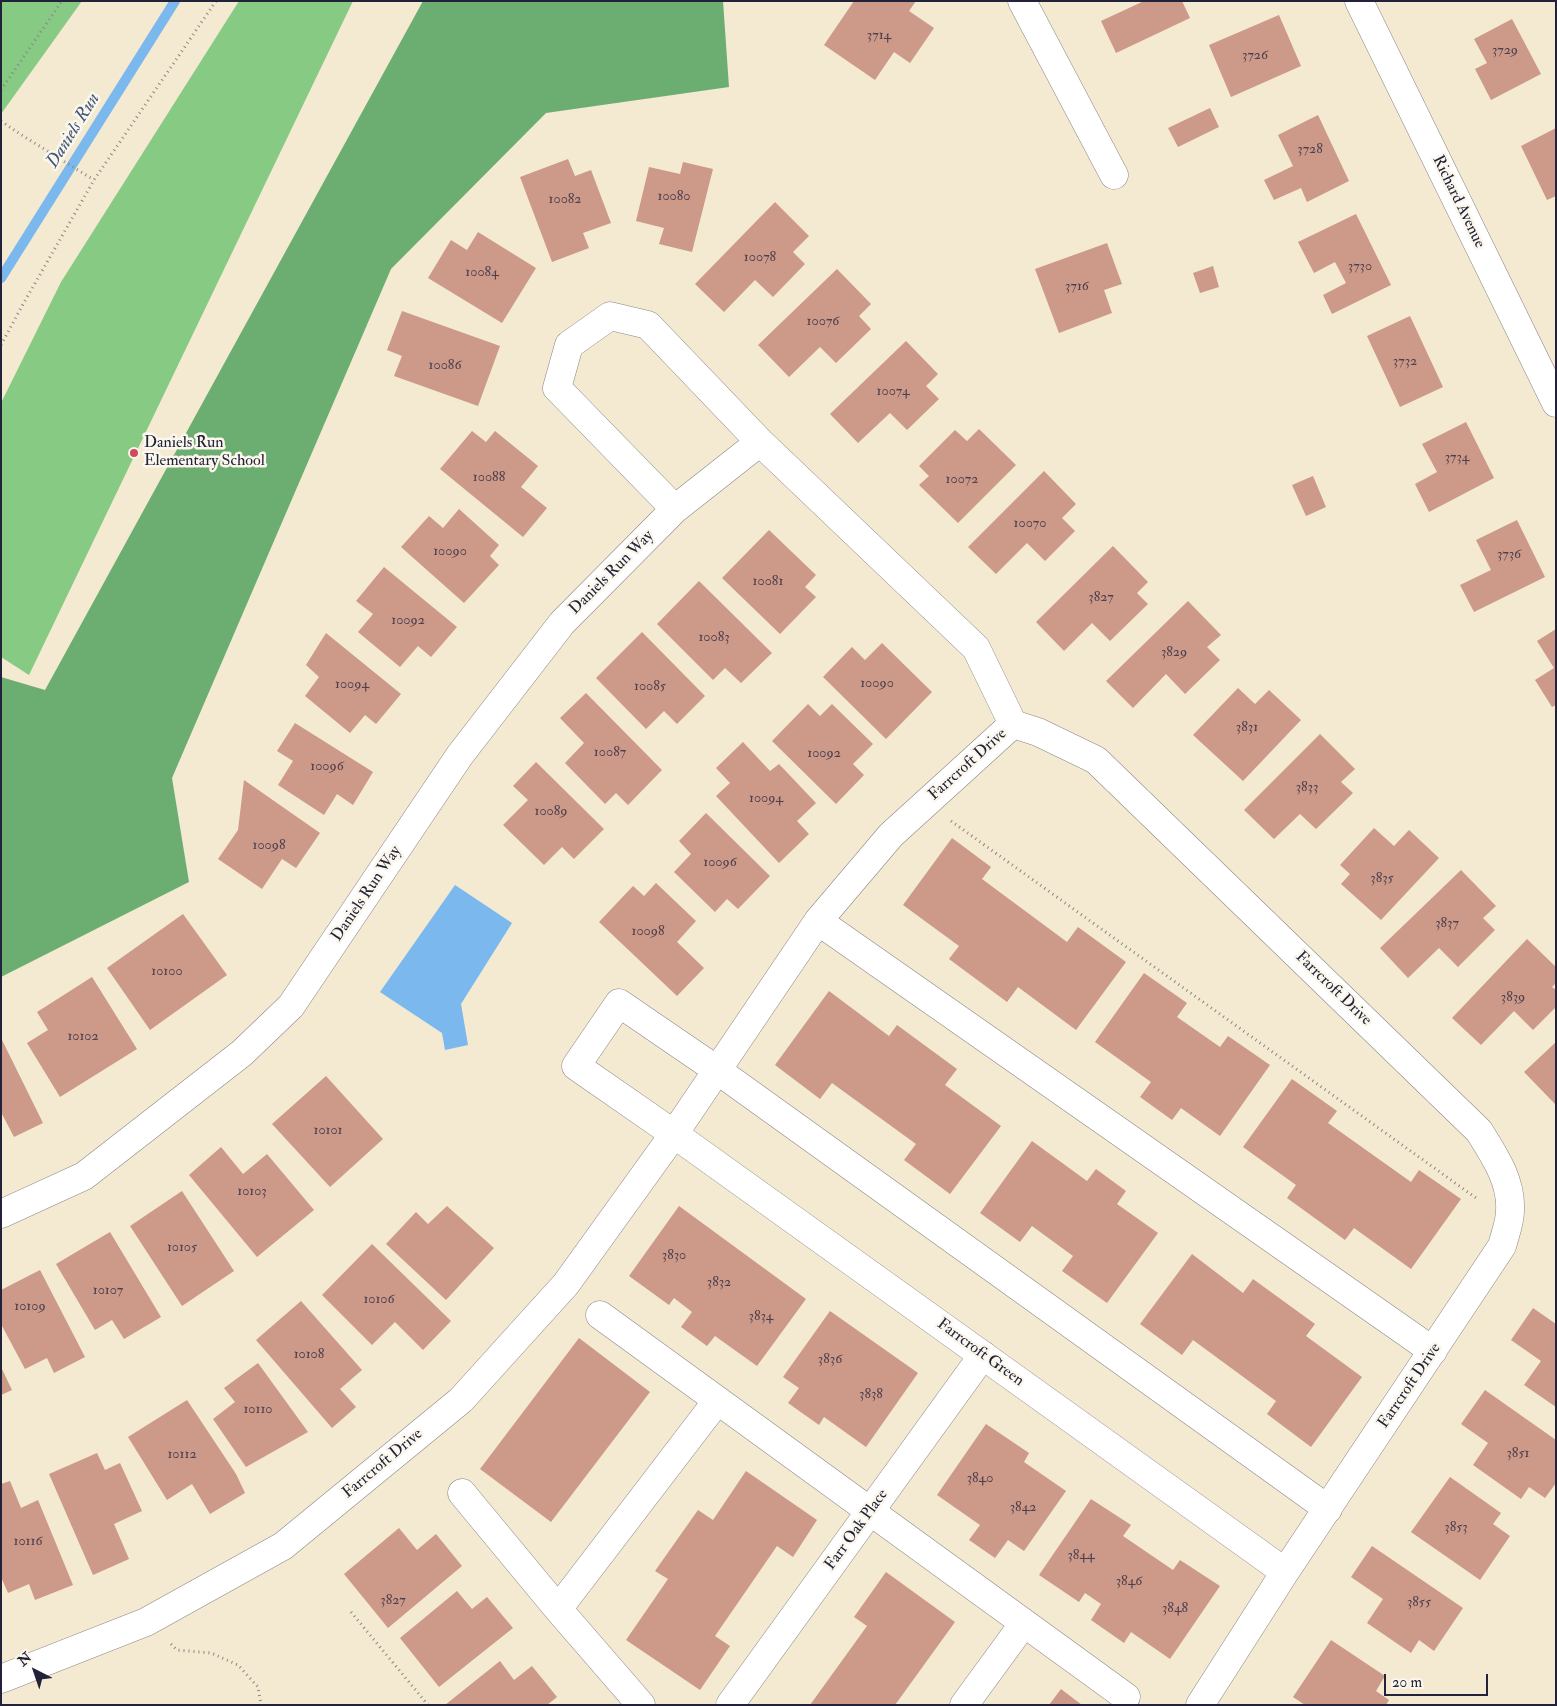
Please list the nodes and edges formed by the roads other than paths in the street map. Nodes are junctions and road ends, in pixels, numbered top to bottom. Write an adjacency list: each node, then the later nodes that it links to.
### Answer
1 (1022, 1): 3 (street)
2 (1359, 1): 4 (street, Richard Avenue)
3 (1114, 175)
4 (1556, 403)
5 (760, 442): 6 (street, Daniels Run Way); 6 (street); 7 (street)
6 (675, 509): 11 (street, Daniels Run Way)
7 (1013, 724): 8 (street, Farrcroft Drive); 13 (street, Farrcroft Drive)
8 (818, 921): 9 (street, Farrcroft Drive); 13 (street)
9 (717, 1070): 10 (street, Farrcroft Drive); 10 (street, Farrcroft Green); 17 (street)
10 (674, 1134): 14 (street, Farrcroft Green); 22 (street, Farrcroft Drive)
11 (1, 1214)
12 (600, 1315): 15 (street)
13 (1434, 1351): 17 (street, Farrcroft Drive)
14 (983, 1355): 18 (street, Farr Oak Place); 19 (street, Farrcroft Green)
15 (717, 1401): 18 (street); 20 (street)
16 (462, 1493): 20 (street)
17 (1328, 1509): 19 (street, Farrcroft Drive)
18 (870, 1512): 21 (street); 25 (street, Farr Oak Place)
19 (1286, 1572): 27 (street, Farrcroft Drive)
20 (558, 1609): 24 (street)
21 (1024, 1623): 23 (street); 26 (street)
22 (1, 1679)
23 (1126, 1697)
24 (641, 1705)
25 (730, 1705)
26 (964, 1705)
27 (1200, 1705)

